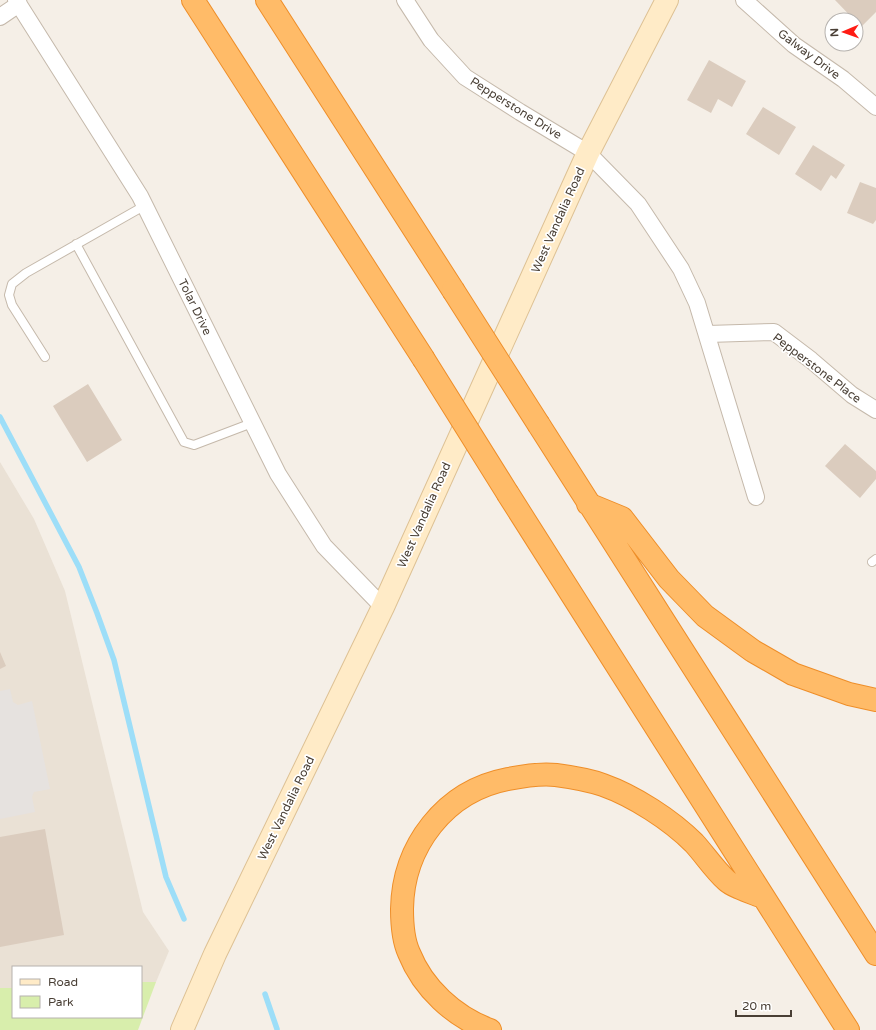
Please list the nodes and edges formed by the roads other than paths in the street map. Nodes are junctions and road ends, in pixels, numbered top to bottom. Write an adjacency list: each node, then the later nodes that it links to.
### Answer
1 (193, 0): 20 (highway, bridge)
2 (267, 0): 17 (highway, bridge)
3 (405, 0): 9 (street, Pepperstone Drive)
4 (667, 0): 9 (main road, West Vandalia Road)
5 (744, 0): 8 (street, Galway Drive)
6 (17, 2): 7 (street); 10 (street, Tolar Drive)
7 (0, 17)
8 (876, 107)
9 (588, 153): 12 (street, Pepperstone Drive); 18 (main road, West Vandalia Road)
10 (144, 206): 11 (lane); 15 (street, Tolar Drive)
11 (76, 244): 13 (lane); 15 (lane)
12 (708, 334): 14 (street, Pepperstone Place); 16 (street, Pepperstone Drive)
13 (45, 357)
14 (876, 410)
15 (252, 423): 18 (street, Tolar Drive)
16 (756, 497)
17 (588, 504): 19 (highway); 21 (highway)
18 (382, 607): 22 (main road, West Vandalia Road)
19 (876, 700)
20 (763, 897): 23 (highway); 24 (highway)
21 (876, 954)
22 (182, 1030)
23 (490, 1030)
24 (848, 1030)

